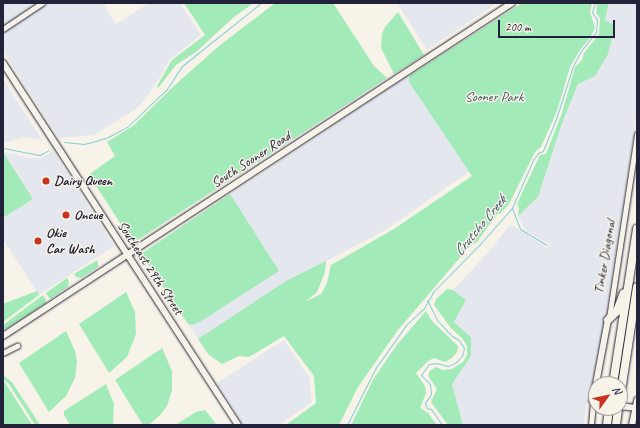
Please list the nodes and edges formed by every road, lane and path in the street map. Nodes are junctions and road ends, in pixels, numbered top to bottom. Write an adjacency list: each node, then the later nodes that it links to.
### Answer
1 (42, 3): 3 (street)
2 (512, 3): 7 (main road, South Sooner Road)
3 (3, 29)
4 (3, 63): 7 (main road, Southeast 29th Street)
5 (637, 134): 10 (street, Tinker Diagonal)
6 (637, 229): 8 (highway, Tinker Diagonal)
7 (127, 255): 11 (main road, South Sooner Road); 19 (main road, Southeast 29th Street)
8 (629, 281): 10 (highway); 15 (highway, Tinker Diagonal)
9 (637, 287): 16 (highway)
10 (608, 320): 14 (street, Tinker Diagonal)
11 (3, 335)
12 (17, 346): 13 (street)
13 (3, 353)
14 (598, 376)
15 (614, 376)
16 (623, 376)
17 (637, 402): 18 (street)
18 (634, 408): 20 (street)
19 (238, 425)
20 (632, 425)

